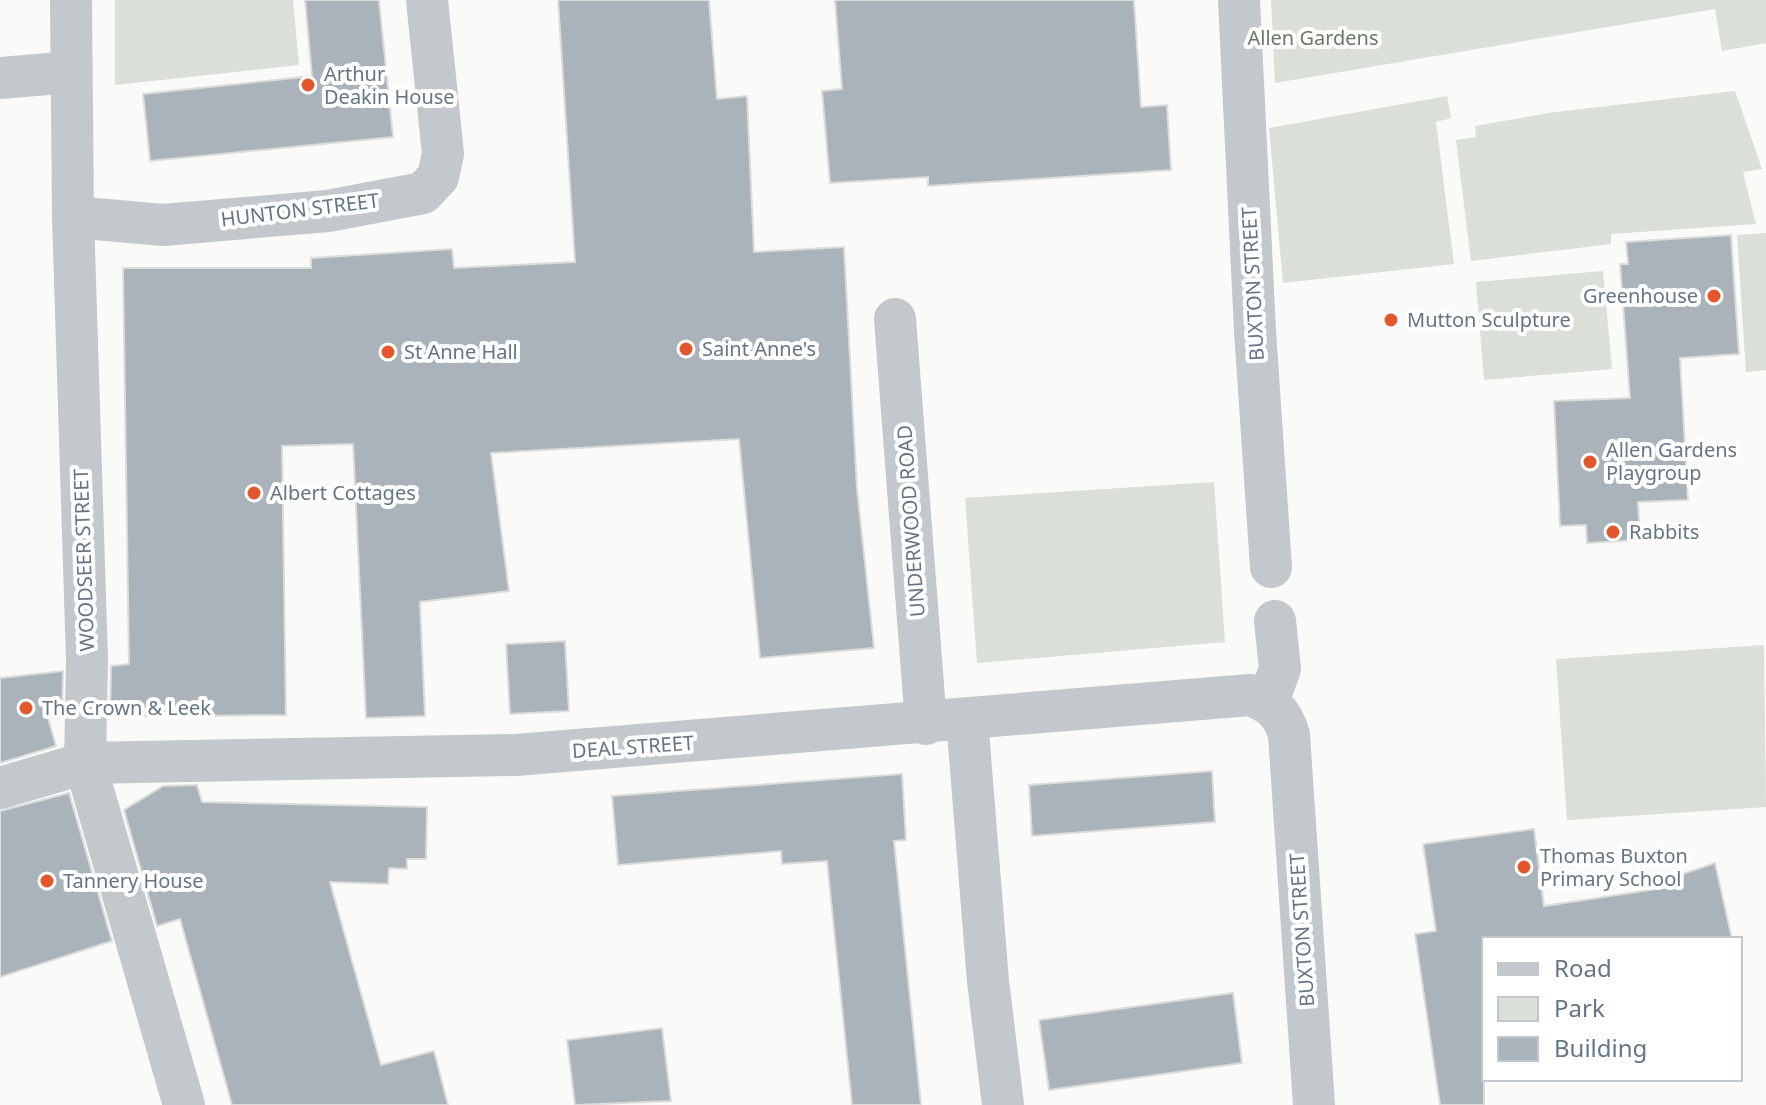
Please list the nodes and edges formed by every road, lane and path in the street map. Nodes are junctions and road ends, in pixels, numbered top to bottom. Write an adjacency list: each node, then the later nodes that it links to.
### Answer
1 (71, 0): 4 (street, WOODSEER STREET)
2 (427, 0): 6 (street, HUNTON STREET)
3 (1239, 0): 8 (street, BUXTON STREET)
4 (71, 72): 5 (street); 6 (street, WOODSEER STREET)
5 (0, 78)
6 (73, 217): 13 (street, WOODSEER STREET)
7 (895, 319): 12 (street, UNDERWOOD ROAD)
8 (1271, 567)
9 (1275, 621): 10 (street)
10 (1268, 701): 11 (street, DEAL STREET); 17 (street, BUXTON STREET)
11 (967, 719): 12 (street, DEAL STREET); 16 (street)
12 (926, 724): 13 (street, DEAL STREET)
13 (85, 763): 14 (street, DEAL STREET); 15 (street, WOODSEER STREET)
14 (0, 788)
15 (184, 1105)
16 (1003, 1105)
17 (1314, 1105)

